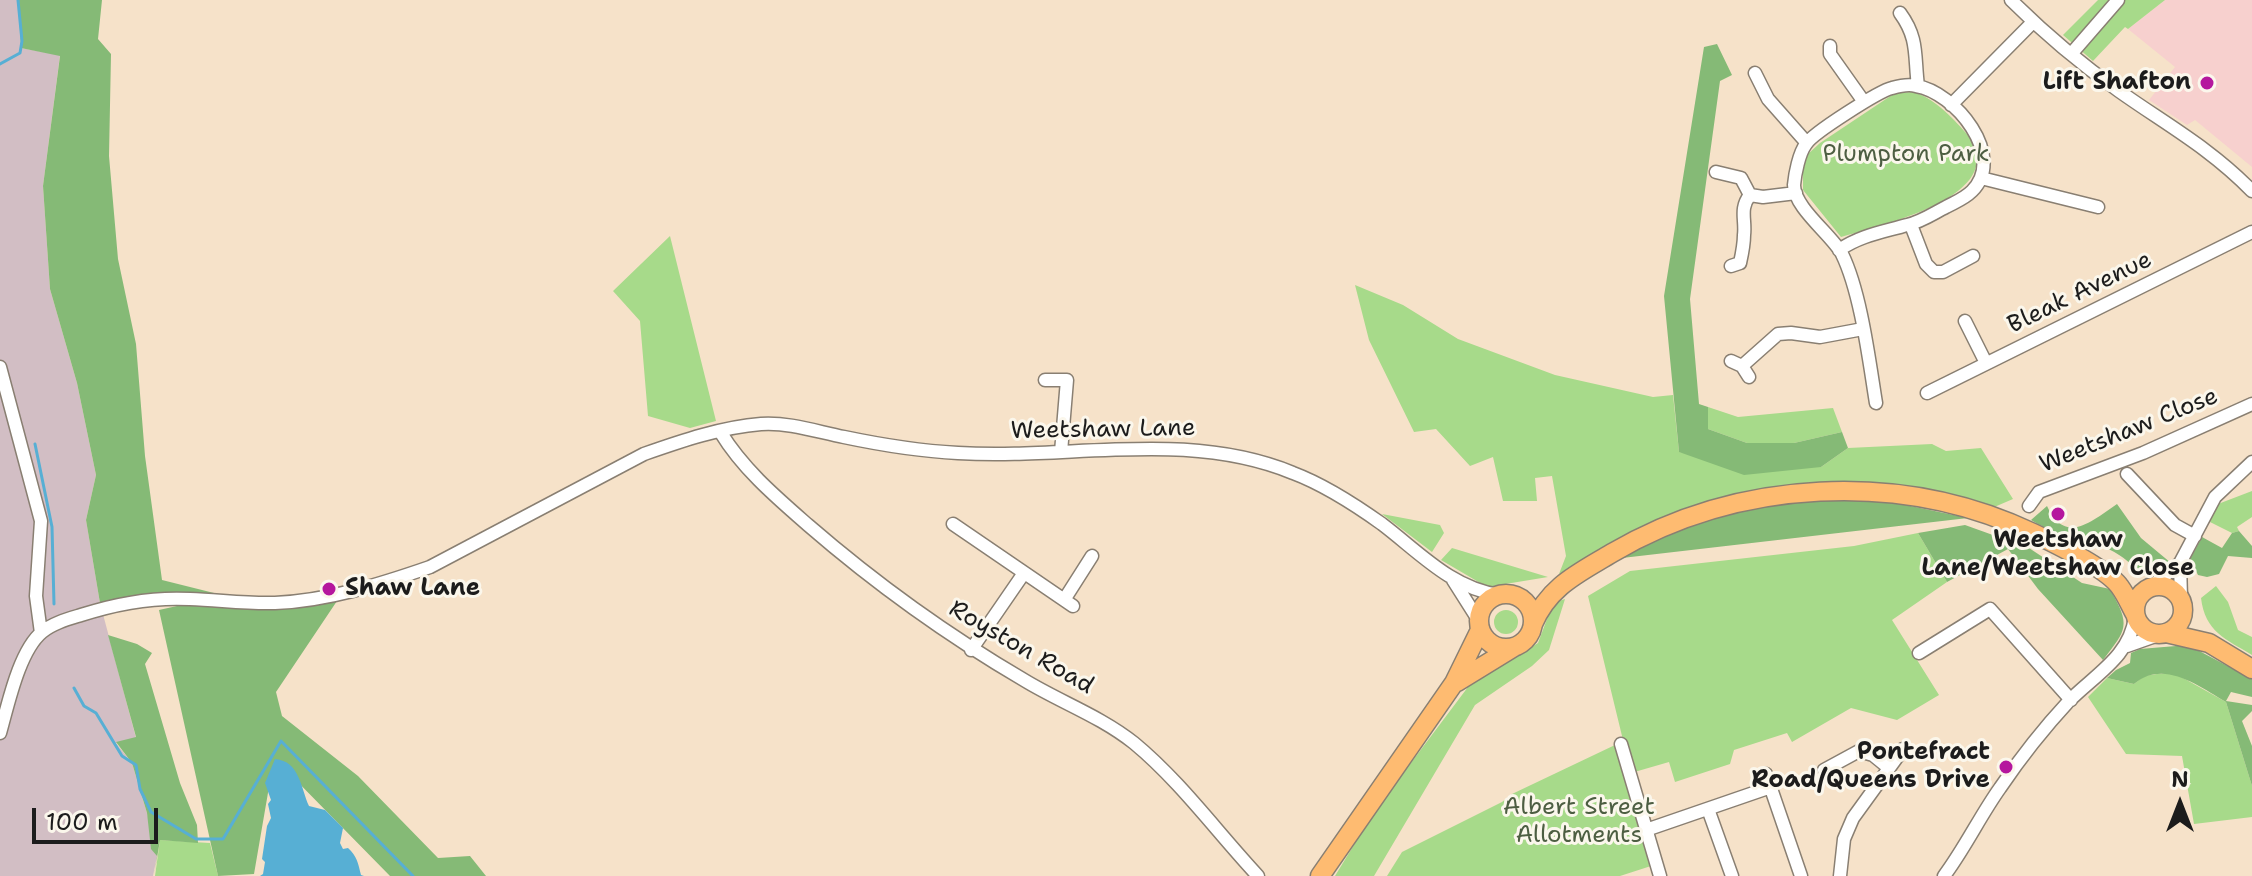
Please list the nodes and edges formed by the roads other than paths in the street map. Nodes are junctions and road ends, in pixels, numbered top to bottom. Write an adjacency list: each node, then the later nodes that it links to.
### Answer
1 (2011, 0): 4 (street)
2 (2118, 0): 6 (street)
3 (1900, 13): 8 (street)
4 (2033, 22): 6 (street); 10 (street)
5 (1830, 46): 9 (street)
6 (2072, 53): 14 (street)
7 (1755, 73): 11 (street)
8 (1918, 86): 9 (street); 10 (street)
9 (1864, 102): 11 (street)
10 (1951, 105): 13 (street)
11 (1806, 142): 15 (street)
12 (1716, 172): 16 (street)
13 (1981, 178): 17 (street); 18 (street)
14 (2252, 191)
15 (1796, 193): 16 (street); 20 (street)
16 (1750, 195): 22 (street)
17 (2098, 207)
18 (1911, 225): 20 (street); 21 (street)
19 (2252, 232): 25 (street, Bleak Avenue)
20 (1839, 250): 24 (street)
21 (1973, 256)
22 (1731, 266)
23 (1965, 321): 25 (street)
24 (1863, 329): 27 (street); 30 (street)
25 (1986, 363): 29 (street, Bleak Avenue)
26 (0, 367): 51 (street)
27 (1741, 368)
28 (1045, 380): 33 (street)
29 (1927, 393)
30 (1876, 403)
31 (2252, 404): 36 (street, Weetshaw Close)
32 (721, 433): 33 (street, Weetshaw Lane); 51 (street); 56 (street, Royston Road)
33 (1061, 452): 42 (street, Weetshaw Lane)
34 (2252, 462): 38 (street)
35 (2127, 474): 38 (street)
36 (2029, 506)
37 (953, 524): 41 (street)
38 (2195, 536): 40 (street)
39 (1092, 556): 41 (street)
40 (2180, 563): 45 (street); 47 (street)
41 (1024, 573): 56 (street)
42 (1453, 580): 46 (street, Weetshaw Lane); 50 (street, Weetshaw Lane)
43 (1567, 580): 44 (highway); 46 (highway); 49 (highway)
44 (2119, 585): 45 (highway); 48 (highway)
45 (2151, 587): 47 (highway); 48 (highway)
46 (1504, 595): 49 (highway); 50 (highway)
47 (2182, 601): 52 (highway); 53 (highway)
48 (2135, 615): 52 (highway); 55 (street)
49 (1533, 624): 54 (highway)
50 (1480, 626): 54 (highway); 59 (highway)
51 (41, 633): 61 (street)
52 (2164, 634): 53 (highway); 55 (street)
53 (2209, 643): 58 (highway)
54 (1518, 645): 59 (highway)
55 (2127, 646): 60 (street)
56 (971, 650): 71 (street, Royston Road)
57 (1919, 653): 60 (street)
58 (2252, 669)
59 (1454, 683): 72 (highway)
60 (2071, 700): 70 (street)
61 (0, 733)
62 (1621, 744): 69 (street)
63 (1903, 749): 64 (street)
64 (1889, 768): 65 (street); 76 (street)
65 (1824, 770)
66 (1766, 774): 67 (street)
67 (1771, 787): 68 (street); 75 (street)
68 (1708, 809): 69 (street); 74 (street)
69 (1646, 830): 73 (street)
70 (1949, 874)
71 (1258, 876)
72 (1320, 876)
73 (1660, 876)
74 (1732, 876)
75 (1801, 876)
76 (1840, 876)

